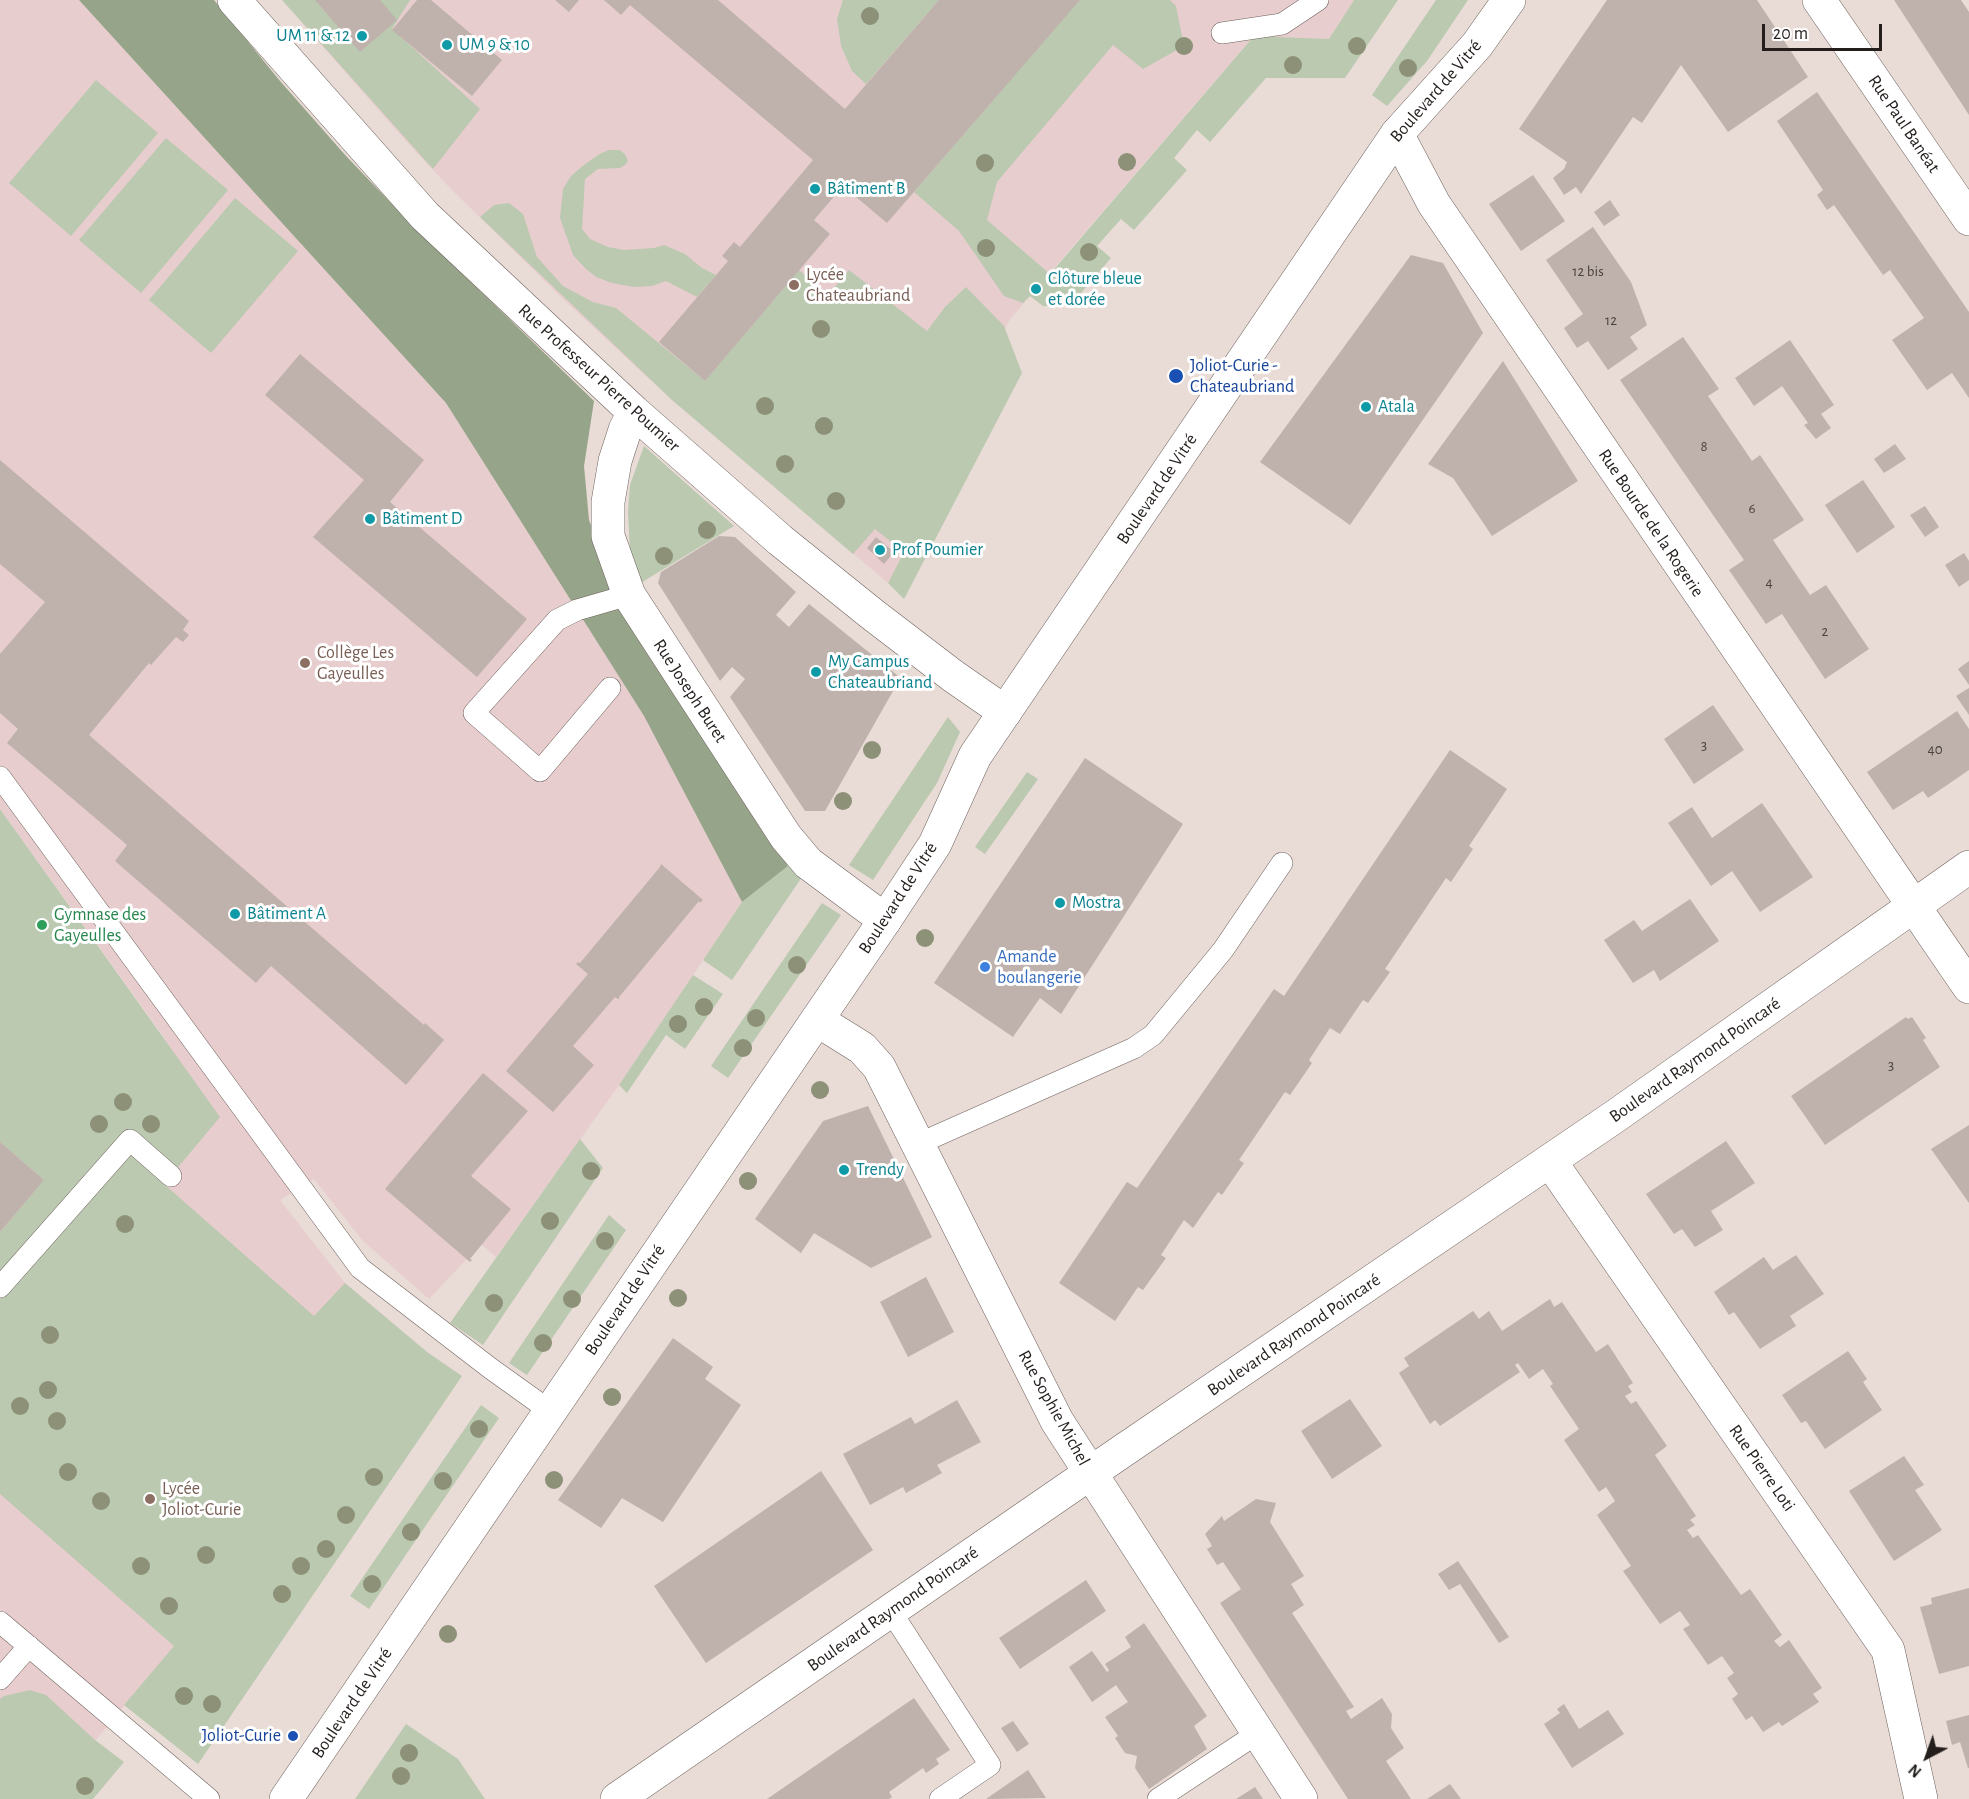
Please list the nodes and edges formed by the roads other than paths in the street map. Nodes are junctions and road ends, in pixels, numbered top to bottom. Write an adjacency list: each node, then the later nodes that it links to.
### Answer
1 (234, 0): 8 (street, Rue Professeur Pierre Poumier)
2 (1318, 0): 5 (lane)
3 (1509, 0): 6 (street, Boulevard de Vitré)
4 (1819, 0): 7 (street, Rue Paul Banéat)
5 (1222, 33)
6 (1396, 134): 11 (street, Boulevard de Vitré); 15 (street, Rue Bourde de la Rogerie)
7 (1969, 219)
8 (634, 412): 9 (street, Rue Joseph Buret); 11 (street, Rue Professeur Pierre Poumier)
9 (629, 595): 10 (lane); 16 (street, Rue Joseph Buret)
10 (610, 688)
11 (1005, 712): 16 (street, Boulevard de Vitré)
12 (0, 777): 23 (lane)
13 (1282, 864): 19 (lane)
14 (1969, 867): 15 (street, Boulevard Raymond Poincaré)
15 (1913, 906): 17 (street, Rue Bourde de la Rogerie); 20 (street, Boulevard Raymond Poincaré)
16 (885, 920): 18 (street, Boulevard de Vitré)
17 (1969, 987)
18 (817, 1020): 19 (street, Rue Sophie Michel); 23 (street, Boulevard de Vitré)
19 (918, 1144): 24 (street, Rue Sophie Michel)
20 (1550, 1161): 24 (street, Boulevard Raymond Poincaré); 36 (street, Rue Pierre Loti)
21 (171, 1176): 22 (lane)
22 (0, 1287)
23 (549, 1411): 31 (street, Boulevard de Vitré)
24 (1090, 1473): 25 (street, Boulevard Raymond Poincaré); 29 (street, Rue Sophie Michel)
25 (890, 1610): 32 (street, Boulevard Raymond Poincaré); 33 (lane)
26 (0, 1622): 27 (lane)
27 (29, 1646): 28 (lane); 30 (lane)
28 (0, 1678)
29 (1258, 1733): 34 (lane); 35 (street, Rue Sophie Michel)
30 (209, 1799)
31 (286, 1799)
32 (617, 1799)
33 (940, 1799)
34 (1158, 1799)
35 (1301, 1799)
36 (1921, 1799)

